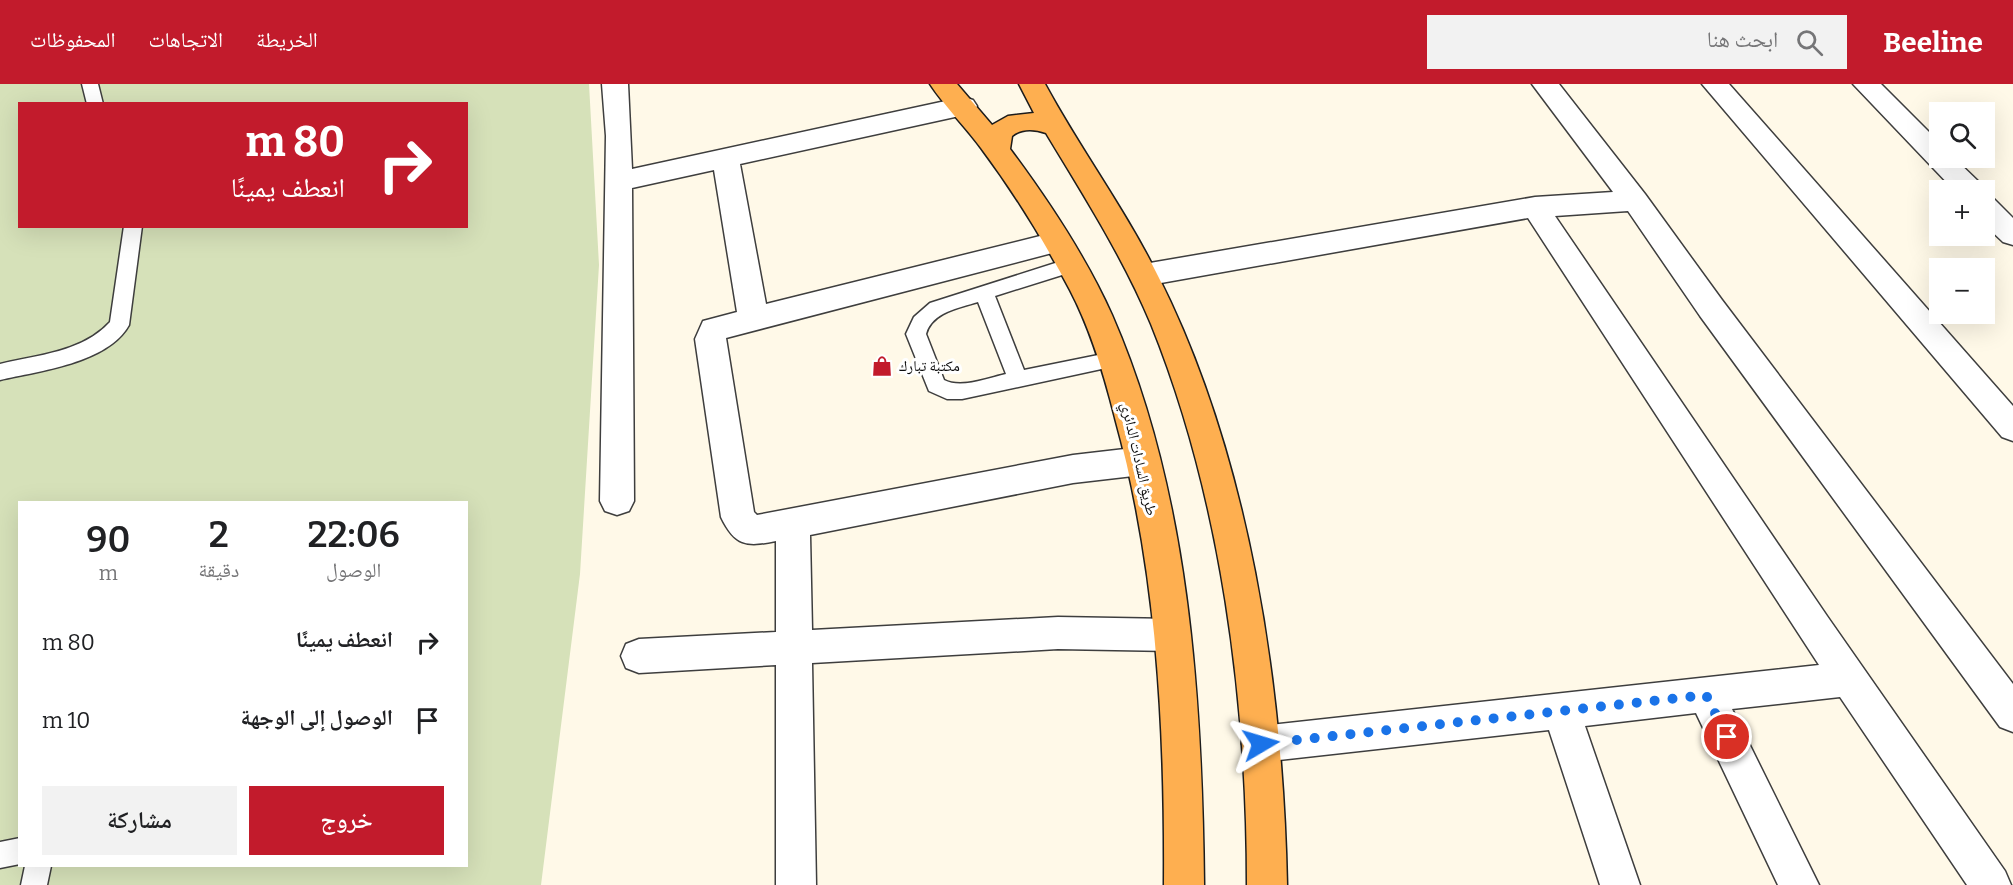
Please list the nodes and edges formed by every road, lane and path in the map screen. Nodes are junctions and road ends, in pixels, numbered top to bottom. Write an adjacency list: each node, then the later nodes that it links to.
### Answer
1 (90, 84): 8 (lane)
2 (615, 84): 13 (street)
3 (1032, 84): 9 (highway)
4 (1545, 84): 14 (street)
5 (1715, 84): 26 (street)
6 (1866, 84): 12 (street)
7 (954, 95): 10 (highway, طريق السادات الدائري); 11 (street)
8 (94, 102)
9 (1055, 127): 10 (highway); 20 (highway)
10 (997, 149): 19 (highway, طريق السادات الدائري)
11 (726, 158): 13 (street); 22 (street)
12 (1960, 180)
13 (618, 181): 28 (street)
14 (1635, 201): 15 (street); 36 (street)
15 (1534, 207): 20 (street); 33 (street)
16 (1995, 217): 18 (street)
17 (133, 228): 24 (lane)
18 (2013, 235)
19 (1064, 253): 21 (lane); 22 (street); 23 (highway, طريق السادات الدائري)
20 (1144, 276): 37 (highway)
21 (984, 292): 25 (lane); 25 (lane)
22 (753, 318): 29 (street)
23 (1113, 360): 25 (lane); 27 (highway, طريق السادات الدائري)
24 (0, 372)
25 (1018, 380)
26 (2013, 428)
27 (1142, 461): 29 (street); 30 (highway, طريق السادات الدائري)
28 (617, 501)
29 (793, 522): 31 (street)
30 (1172, 635): 31 (street); 43 (highway, طريق السادات الدائري)
31 (794, 647): 32 (street); 42 (street)
32 (639, 656)
33 (1850, 679): 34 (street); 47 (street)
34 (1706, 695): 35 (street); 46 (street)
35 (1561, 710): 37 (street); 45 (street)
36 (2013, 714)
37 (1261, 744): 44 (highway)
38 (18, 851): 39 (lane)
39 (0, 855)
40 (38, 867): 41 (lane)
41 (33, 885)
42 (796, 885)
43 (1184, 885)
44 (1267, 885)
45 (1620, 885)
46 (1799, 885)
47 (1991, 885)

